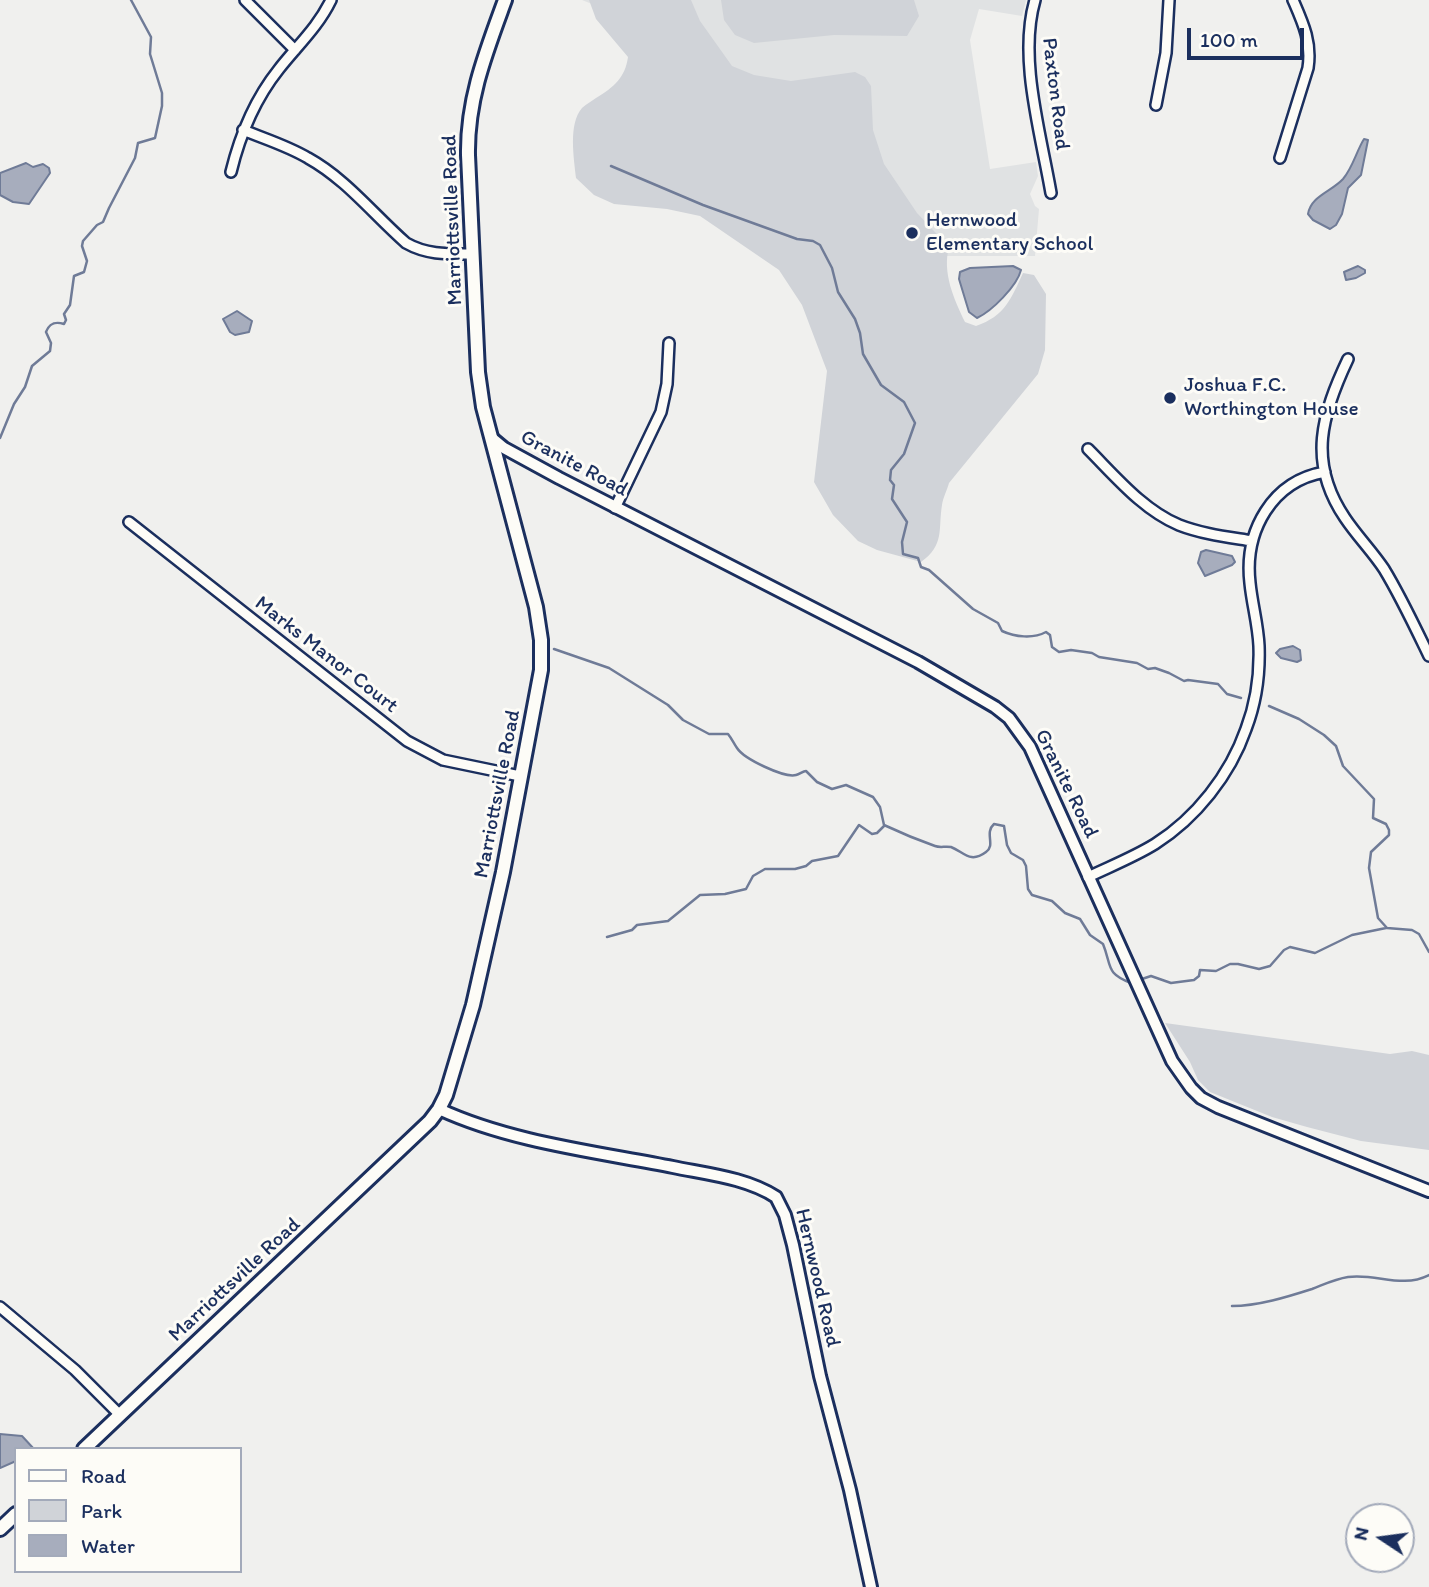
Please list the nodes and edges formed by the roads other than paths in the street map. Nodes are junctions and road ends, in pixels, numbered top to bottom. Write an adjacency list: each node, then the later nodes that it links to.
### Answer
1 (245, 0): 7 (street)
2 (331, 0): 7 (street)
3 (505, 0): 13 (main road, Marriottsville Road)
4 (1035, 0): 12 (street, Paxton Road)
5 (1169, 0): 8 (street)
6 (1293, 0): 10 (street)
7 (295, 50): 9 (street)
8 (1156, 105)
9 (243, 130): 11 (street); 13 (street)
10 (1280, 158)
11 (231, 172)
12 (1051, 193)
13 (473, 254): 16 (main road, Marriottsville Road)
14 (669, 343): 19 (street)
15 (1348, 359): 18 (street)
16 (492, 438): 19 (street, Granite Road); 23 (main road, Marriottsville Road)
17 (1088, 449): 21 (street)
18 (1325, 472): 21 (street); 22 (street)
19 (615, 508): 24 (street, Granite Road)
20 (129, 522): 23 (street, Marks Manor Court)
21 (1252, 541): 24 (street)
22 (1429, 656)
23 (520, 776): 25 (main road, Marriottsville Road)
24 (1088, 877): 26 (street, Granite Road)
25 (439, 1109): 28 (main road, Marriottsville Road); 32 (street, Hernwood Road)
26 (1429, 1191)
27 (0, 1307): 28 (street)
28 (120, 1415): 29 (main road, Marriottsville Road)
29 (86, 1447)
30 (14, 1516): 31 (main road)
31 (0, 1529)
32 (871, 1587)

